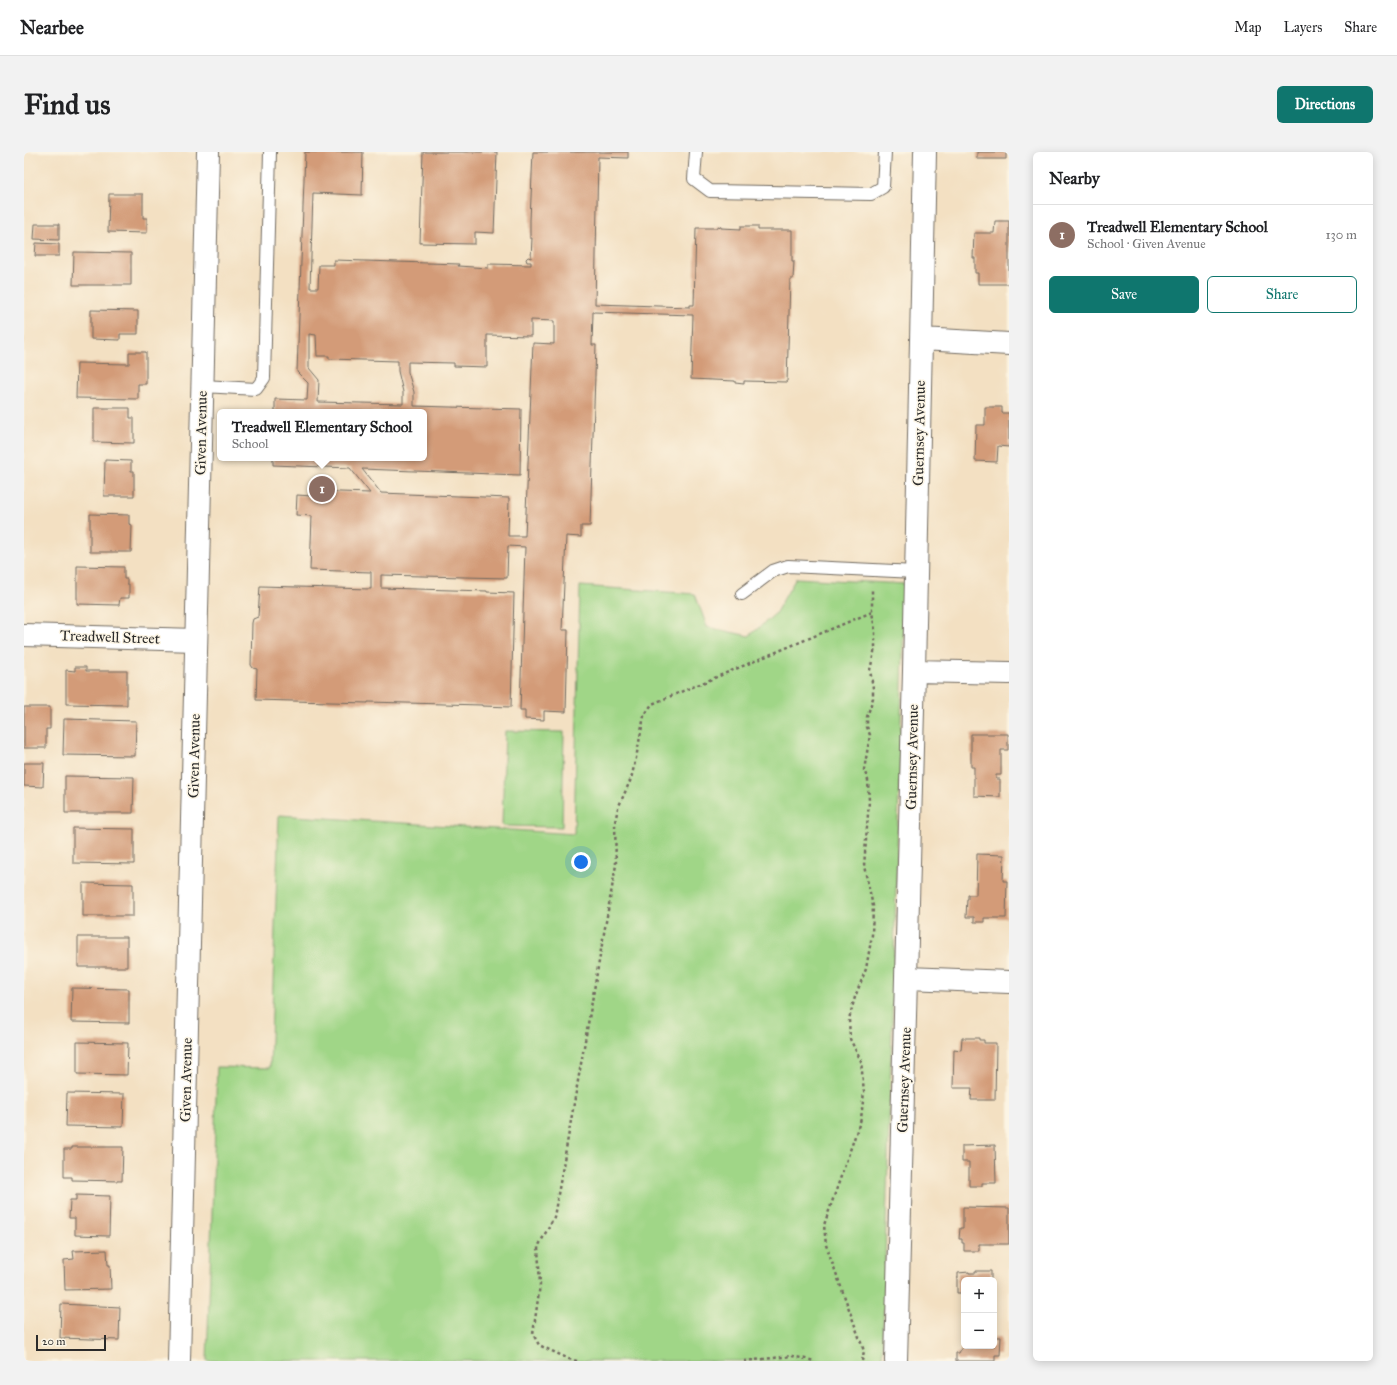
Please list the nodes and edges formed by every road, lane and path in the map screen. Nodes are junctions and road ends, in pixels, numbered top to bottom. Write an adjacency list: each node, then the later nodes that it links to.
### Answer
1 (208, 152): 8 (street, Given Avenue)
2 (270, 152): 8 (lane)
3 (696, 152): 4 (lane)
4 (885, 152)
5 (925, 152): 6 (street, Guernsey Avenue)
6 (922, 339): 7 (street); 10 (street, Guernsey Avenue)
7 (1009, 344)
8 (202, 386): 14 (street, Given Avenue)
9 (871, 570): 10 (lane); 11 (lane); 12 (path)
10 (916, 572): 15 (street, Guernsey Avenue)
11 (742, 594)
12 (872, 612): 20 (path); 23 (path)
13 (24, 635): 14 (street, Treadwell Street)
14 (196, 640): 19 (street, Given Avenue)
15 (914, 671): 16 (street); 17 (street, Guernsey Avenue)
16 (1009, 673)
17 (907, 978): 18 (street); 24 (street, Guernsey Avenue)
18 (1009, 982)
19 (179, 1361)
20 (577, 1361)
21 (744, 1361): 22 (path)
22 (815, 1361)
23 (862, 1361)
24 (896, 1361)

